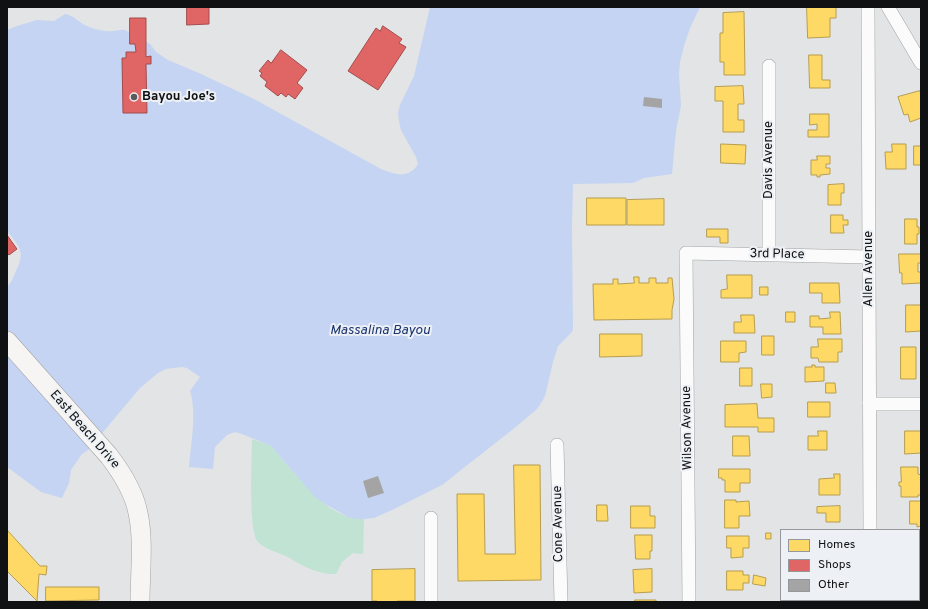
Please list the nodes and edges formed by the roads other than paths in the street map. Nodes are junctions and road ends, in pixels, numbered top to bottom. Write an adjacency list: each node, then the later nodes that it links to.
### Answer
1 (868, 7): 7 (street, Allen Avenue)
2 (888, 7): 3 (street)
3 (921, 63)
4 (769, 66): 6 (street, Davis Avenue)
5 (686, 254): 6 (street, 3rd Place); 17 (street, Wilson Avenue)
6 (769, 255): 7 (street, 3rd Place)
7 (869, 257): 9 (street, Allen Avenue)
8 (7, 341): 14 (street, East Beach Drive)
9 (869, 404): 10 (street); 13 (street, Allen Avenue)
10 (921, 404)
11 (558, 445): 16 (street, Cone Avenue)
12 (431, 518): 15 (street)
13 (870, 529)
14 (140, 602)
15 (431, 602)
16 (561, 602)
17 (689, 602)

